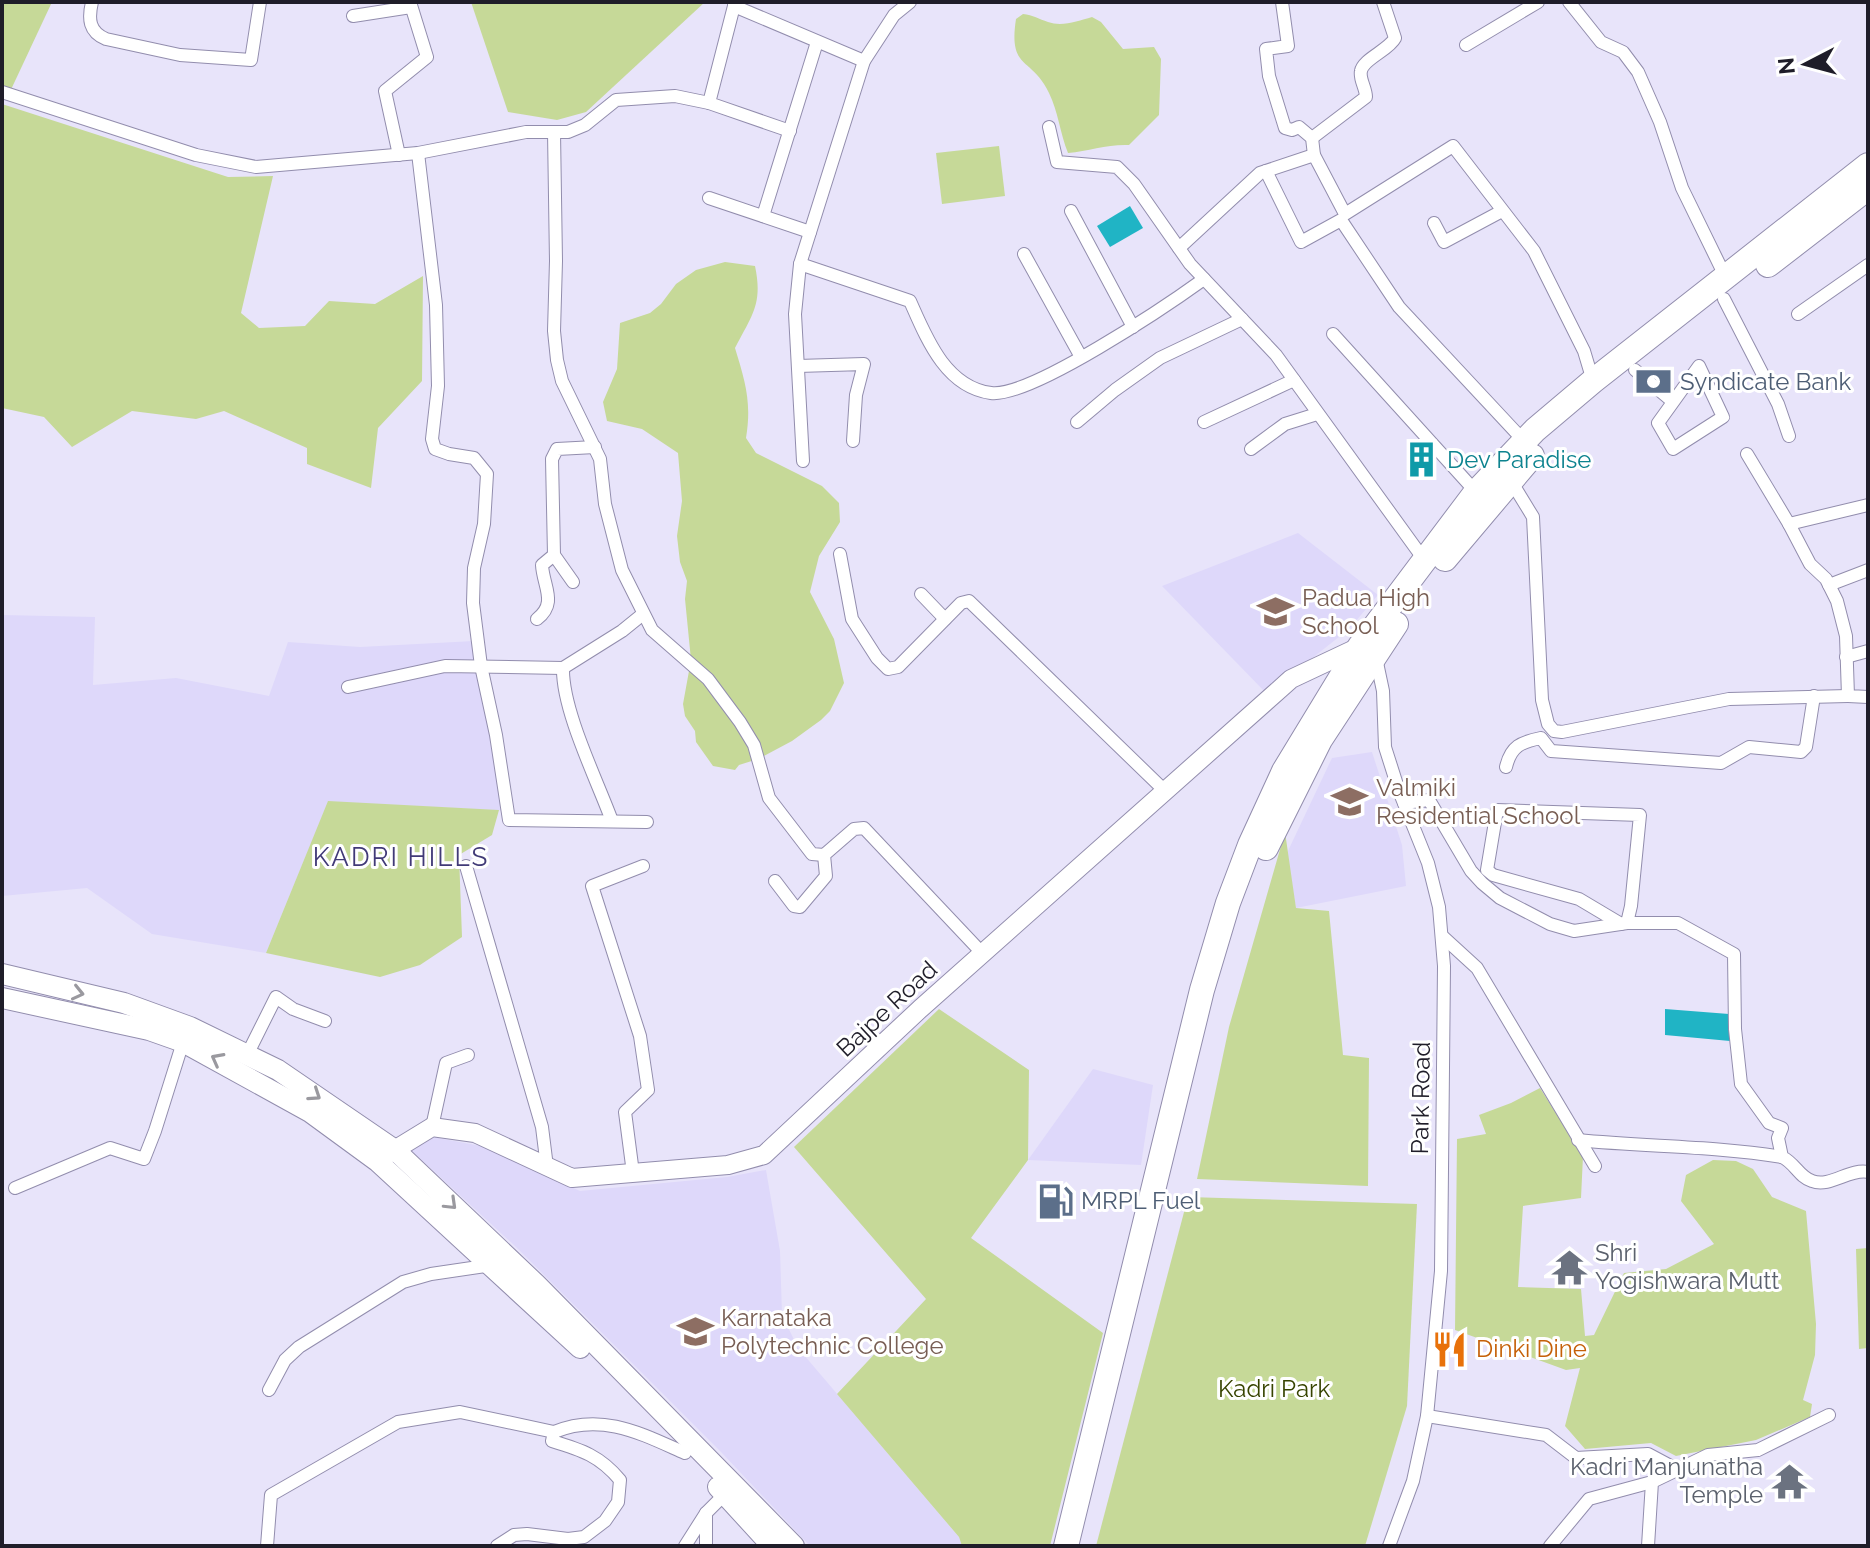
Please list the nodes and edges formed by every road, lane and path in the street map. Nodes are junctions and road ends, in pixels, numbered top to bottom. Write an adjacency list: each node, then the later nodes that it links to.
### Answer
1 (92, 2): 2 (street)
2 (260, 2)
3 (910, 2): 13 (street)
4 (1282, 2): 19 (street)
5 (1383, 2): 19 (street)
6 (1538, 2): 12 (street)
7 (1569, 2): 37 (street)
8 (411, 4): 10 (street); 21 (street)
9 (734, 4): 11 (street); 15 (street)
10 (353, 16)
11 (817, 42): 13 (street); 17 (street)
12 (1466, 45)
13 (864, 61): 31 (street)
14 (2, 92): 21 (street)
15 (709, 103): 17 (street); 18 (street)
16 (1049, 127): 32 (street)
17 (790, 131): 29 (street)
18 (554, 132): 20 (street); 54 (street)
19 (1312, 138): 22 (street)
20 (418, 153): 21 (street); 75 (street)
21 (399, 155)
22 (1314, 155): 24 (street); 28 (street)
23 (1868, 165): 37 (highway)
24 (1266, 171): 32 (street); 53 (street)
25 (1868, 188): 37 (highway)
26 (709, 198): 29 (street)
27 (1071, 211): 40 (street)
28 (1502, 211): 30 (street); 46 (street)
29 (763, 216): 31 (street)
30 (1434, 223)
31 (810, 232): 34 (street)
32 (1179, 248): 36 (street)
33 (1024, 254): 42 (street)
34 (800, 264): 42 (street); 43 (street)
35 (1868, 265): 38 (street)
36 (1204, 279): 39 (street); 40 (street)
37 (1725, 288): 44 (highway); 46 (highway); 51 (street)
38 (1798, 314)
39 (1242, 319): 45 (street); 49 (street)
40 (1133, 327): 42 (street)
41 (1333, 334): 59 (street)
42 (1081, 357)
43 (798, 366): 52 (street); 57 (street)
44 (1635, 370): 47 (street); 58 (highway)
45 (1294, 380): 48 (street); 50 (street)
46 (1593, 381): 53 (highway)
47 (1672, 401): 47 (street)
48 (1317, 414): 55 (street); 64 (street)
49 (1077, 422)
50 (1204, 422)
51 (1789, 436)
52 (853, 441)
53 (1524, 441): 59 (highway)
54 (595, 447): 63 (street); 69 (street)
55 (1251, 449)
56 (1747, 454): 61 (street)
57 (803, 461)
58 (1510, 480): 72 (highway); 78 (street)
59 (1476, 492): 64 (highway)
60 (1868, 505): 61 (street)
61 (1789, 524): 67 (street)
62 (840, 554): 71 (street)
63 (554, 555): 66 (street); 70 (street)
64 (1425, 561): 72 (highway)
65 (1868, 570): 67 (street)
66 (573, 582)
67 (1829, 585): 74 (street)
68 (921, 594): 71 (street)
69 (643, 614): 76 (street); 86 (street)
70 (537, 619)
71 (945, 619): 82 (street)
72 (1368, 650): 82 (street, Bajpe Road); 83 (street, Park Road); 124 (highway); 125 (highway)
73 (1868, 651): 74 (street)
74 (1846, 657): 79 (street)
75 (481, 666): 76 (street); 77 (street); 84 (street)
76 (563, 668): 84 (street)
77 (348, 687)
78 (1814, 696): 79 (street); 81 (street)
79 (1848, 696): 80 (street)
80 (1868, 697)
81 (1506, 767)
82 (1165, 791): 92 (street, Bajpe Road)
83 (1404, 803): 90 (street); 91 (street, Park Road)
84 (612, 821): 85 (street)
85 (647, 822)
86 (824, 855): 89 (street); 92 (street)
87 (466, 866): 104 (street)
88 (643, 866): 106 (street)
89 (775, 881)
90 (1624, 923): 90 (street); 102 (street)
91 (1442, 936): 100 (street); 111 (street, Park Road)
92 (983, 954): 106 (street, Bajpe Road)
93 (2, 974): 97 (main road, one-way to 97)
94 (2, 998): 96 (main road)
95 (325, 1021): 97 (street)
96 (183, 1042): 101 (main road, one-way to 96); 107 (street)
97 (247, 1055): 101 (main road, one-way to 101)
98 (468, 1055): 99 (street)
99 (432, 1127): 101 (street); 104 (street, Bajpe Road)
100 (1578, 1140): 102 (street); 103 (street)
101 (386, 1156): 108 (main road); 113 (main road, one-way to 113)
102 (1782, 1157): 105 (street)
103 (1595, 1166)
104 (547, 1167): 106 (street, Bajpe Road)
105 (1868, 1172)
106 (633, 1173)
107 (15, 1188)
108 (492, 1265): 109 (street); 113 (main road)
109 (269, 1390)
110 (1829, 1415): 114 (street)
111 (1427, 1416): 114 (street); 126 (street, Park Road)
112 (554, 1432): 113 (street); 118 (street); 119 (street)
113 (695, 1457): 116 (main road); 123 (main road)
114 (1678, 1470): 115 (street)
115 (1652, 1482): 127 (street); 128 (street)
116 (725, 1494): 117 (street); 122 (main road)
117 (706, 1513): 120 (street); 121 (street)
118 (267, 1546)
119 (497, 1546)
120 (685, 1546)
121 (706, 1546)
122 (772, 1546)
123 (794, 1546)
124 (1066, 1546)
125 (1082, 1546)
126 (1389, 1546)
127 (1550, 1546)
128 (1648, 1546)

